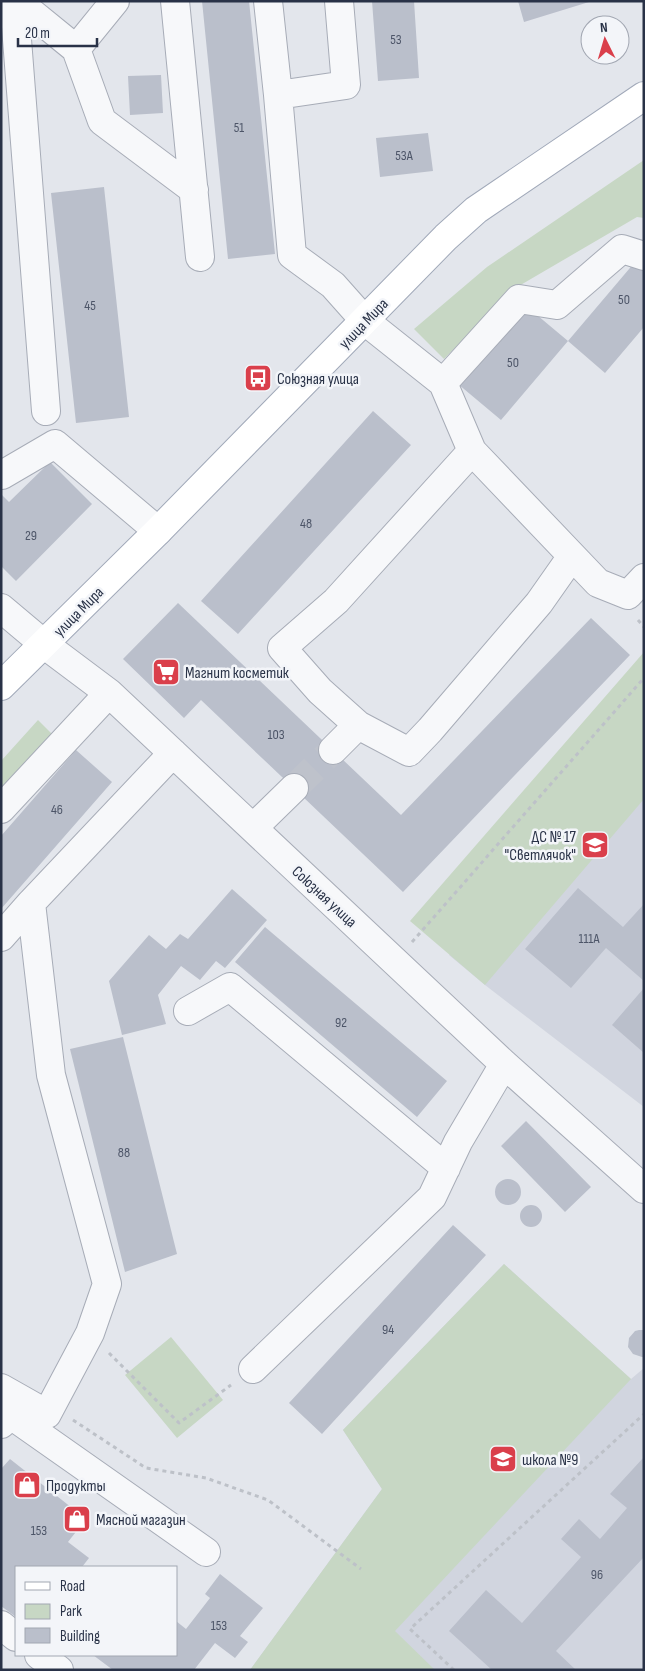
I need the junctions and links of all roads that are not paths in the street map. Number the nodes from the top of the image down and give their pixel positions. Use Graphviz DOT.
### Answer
graph roads {
  1 [pos="16,1"];
  2 [pos="114,1"];
  3 [pos="175,1"];
  4 [pos="268,1"];
  5 [pos="339,1"];
  6 [pos="76,49"];
  7 [pos="278,95"];
  8 [pos="644,96"];
  9 [pos="194,190"];
  10 [pos="200,256"];
  11 [pos="644,256"];
  12 [pos="365,321"];
  13 [pos="443,383"];
  14 [pos="46,411"];
  15 [pos="472,451"];
  16 [pos="1,474"];
  17 [pos="158,531"];
  18 [pos="572,556"];
  19 [pos="644,578"];
  20 [pos="1,608"];
  21 [pos="45,645"];
  22 [pos="1,686"];
  23 [pos="108,693"];
  24 [pos="358,725"];
  25 [pos="333,750"];
  26 [pos="173,753"];
  27 [pos="294,788"];
  28 [pos="1,809"];
  29 [pos="253,828"];
  30 [pos="30,903"];
  31 [pos="1,937"];
  32 [pos="188,1011"];
  33 [pos="504,1064"];
  34 [pos="446,1168"];
  35 [pos="644,1189"];
  36 [pos="253,1369"];
  37 [pos="1,1388"];
  38 [pos="49,1410"];
  39 [pos="6,1419"];
  40 [pos="206,1552"];
  41 [pos="1,1625"];
  42 [pos="15,1636"];
  43 [pos="40,1656"];
  44 [pos="59,1670"];
  1 -- 6 [label="street"];
  1 -- 14 [label="street"];
  2 -- 6 [label="street"];
  3 -- 9 [label="street"];
  4 -- 7 [label="street"];
  5 -- 7 [label="street"];
  6 -- 9 [label="street"];
  7 -- 12 [label="street"];
  8 -- 12 [label="main road, улица Мира"];
  9 -- 10 [label="street"];
  11 -- 13 [label="street"];
  12 -- 13 [label="street"];
  12 -- 17 [label="main road, улица Мира"];
  13 -- 15 [label="street"];
  15 -- 18 [label="street"];
  15 -- 24 [label="street"];
  16 -- 17 [label="street"];
  17 -- 21 [label="main road, улица Мира"];
  18 -- 19 [label="street"];
  18 -- 24 [label="street"];
  20 -- 21 [label="street, Союзная улица"];
  21 -- 22 [label="main road, улица Мира"];
  21 -- 23 [label="street, Союзная улица"];
  23 -- 26 [label="street, Союзная улица"];
  23 -- 28 [label="street"];
  24 -- 25 [label="street"];
  26 -- 29 [label="street, Союзная улица"];
  26 -- 30 [label="street"];
  27 -- 29 [label="street"];
  29 -- 33 [label="street, Союзная улица"];
  30 -- 31 [label="street"];
  30 -- 38 [label="street"];
  32 -- 34 [label="street"];
  33 -- 34 [label="street"];
  33 -- 35 [label="street, Союзная улица"];
  34 -- 36 [label="street"];
  37 -- 38 [label="street"];
  38 -- 39 [label="street"];
  39 -- 40 [label="street"];
  41 -- 42 [label="street"];
  43 -- 44 [label="street"];
}
